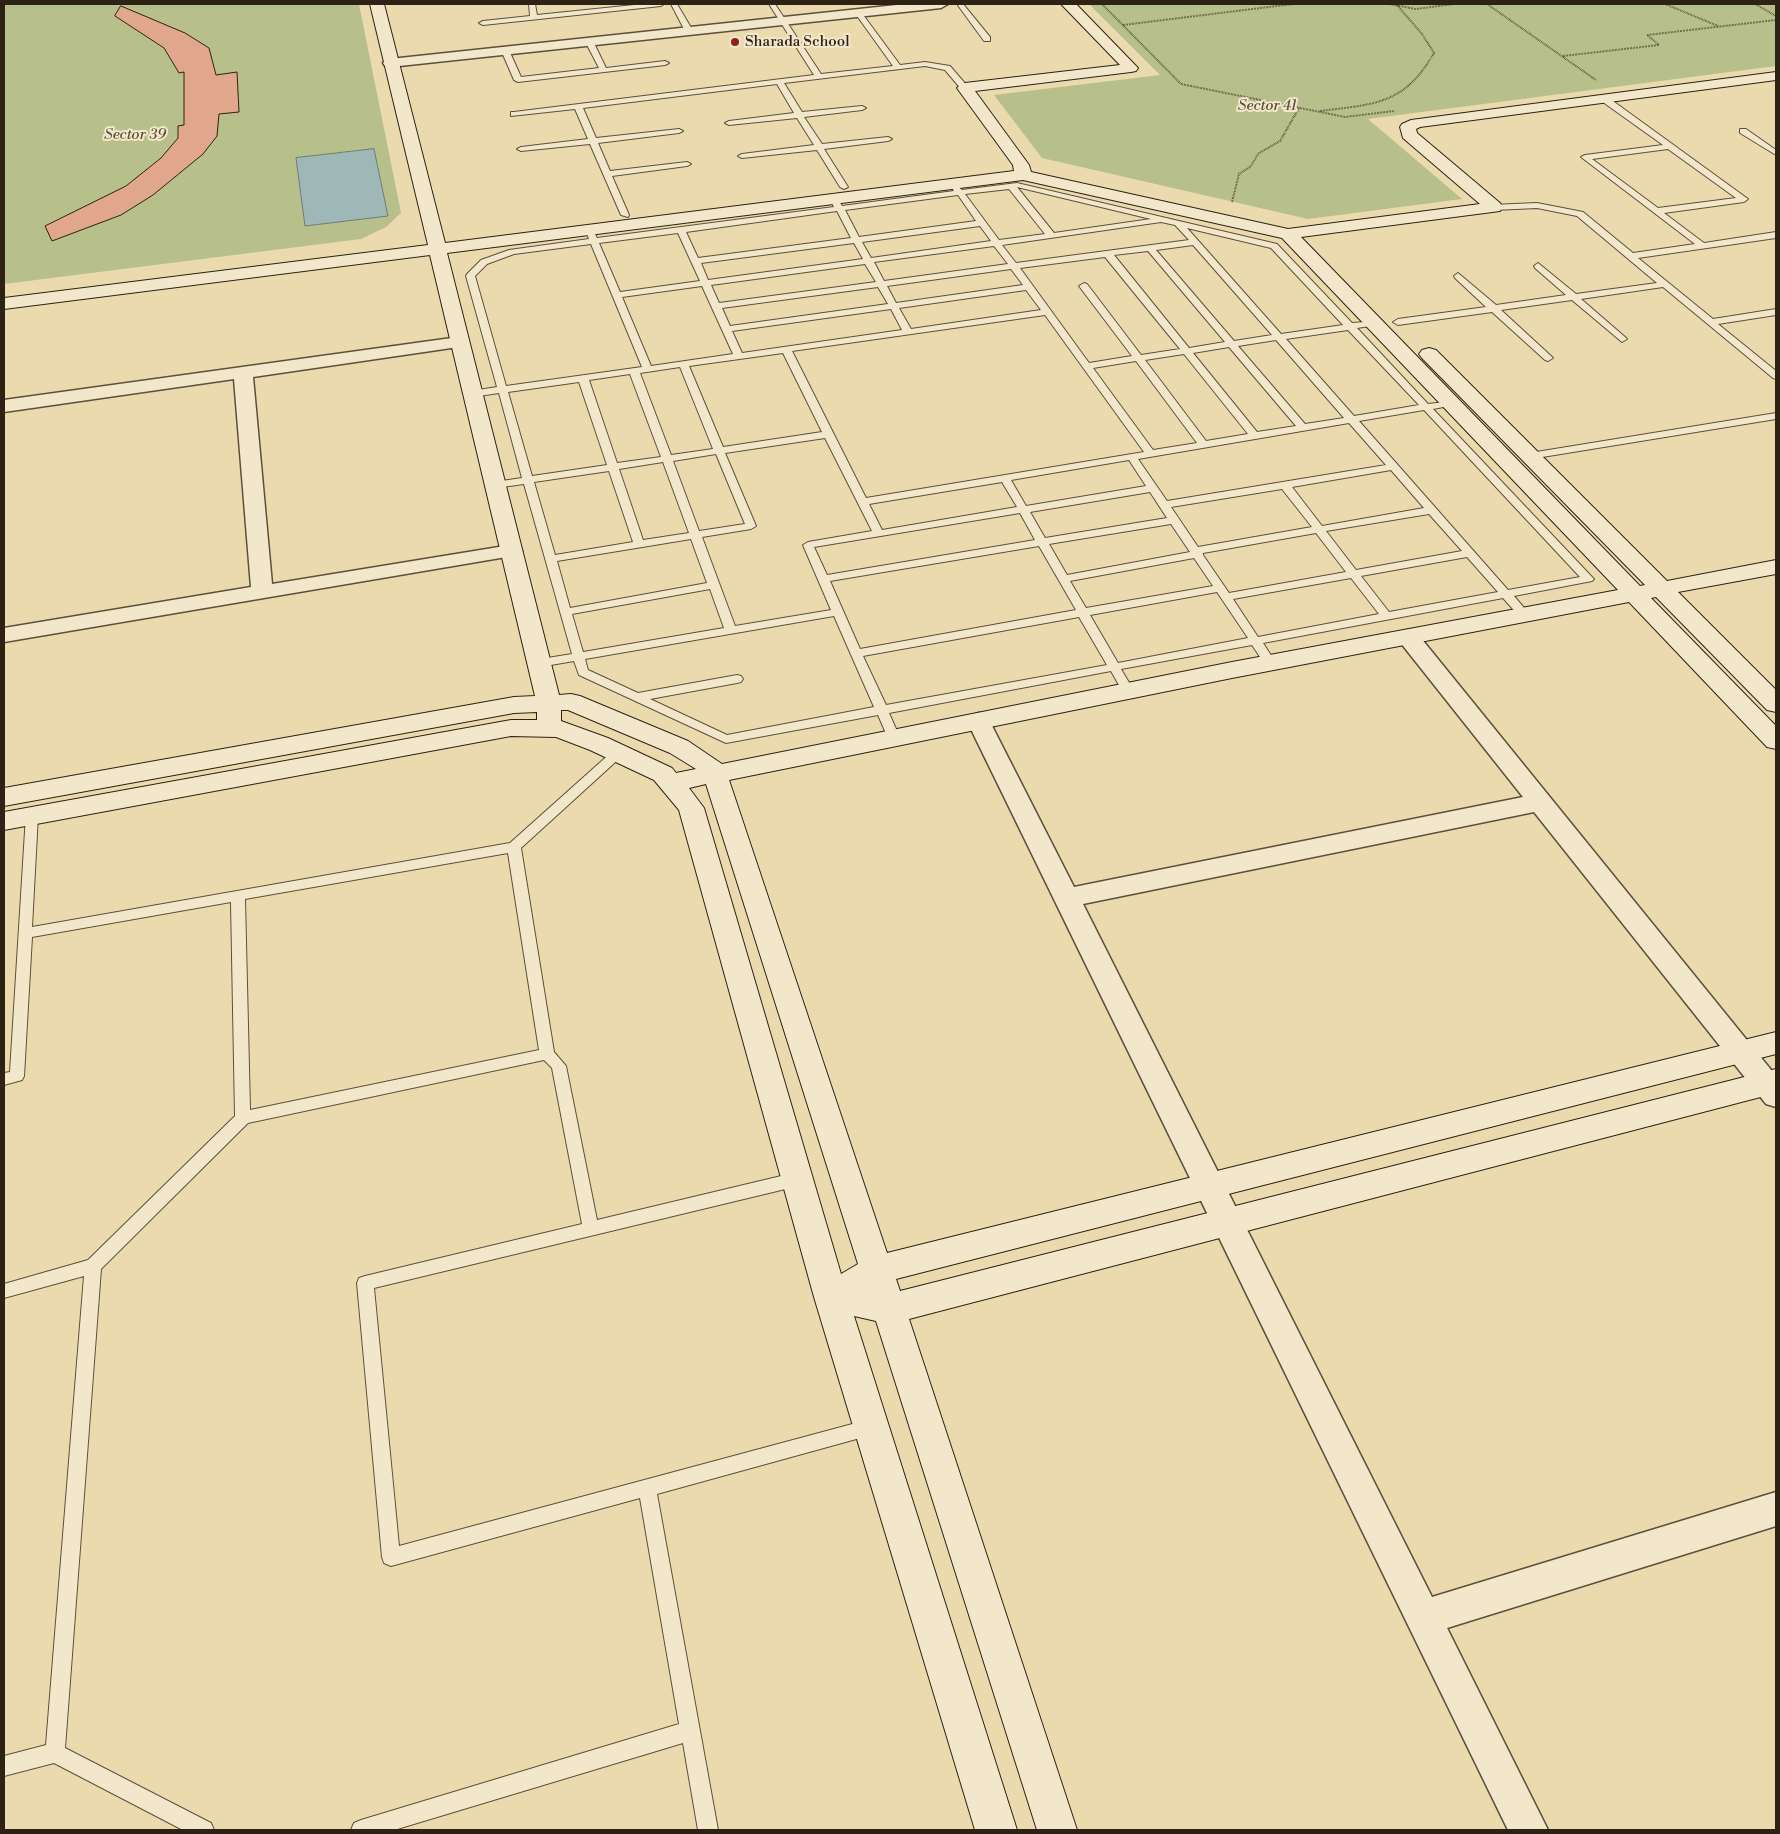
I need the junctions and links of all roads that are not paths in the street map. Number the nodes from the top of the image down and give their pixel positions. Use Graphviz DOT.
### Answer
graph roads {
  1 [pos="377,4"];
  2 [pos="532,4"];
  3 [pos="661,4"];
  4 [pos="674,4"];
  5 [pos="772,4"];
  6 [pos="941,4"];
  7 [pos="960,4"];
  8 [pos="1068,4"];
  9 [pos="859,13"];
  10 [pos="534,17"];
  11 [pos="783,21"];
  12 [pos="483,22"];
  13 [pos="689,31"];
  14 [pos="987,38"];
  15 [pos="589,41"];
  16 [pos="505,50"];
  17 [pos="390,63"];
  18 [pos="665,64"];
  19 [pos="898,67"];
  20 [pos="603,70"];
  21 [pos="1776,76"];
  22 [pos="819,77"];
  23 [pos="779,82"];
  24 [pos="964,88"];
  25 [pos="1602,91"];
  26 [pos="578,106"];
  27 [pos="862,108"];
  28 [pos="514,114"];
  29 [pos="800,115"];
  30 [pos="730,123"];
  31 [pos="679,131"];
  32 [pos="1743,131"];
  33 [pos="888,139"];
  34 [pos="593,141"];
  35 [pos="1670,146"];
  36 [pos="819,147"];
  37 [pos="521,149"];
  38 [pos="1775,152"];
  39 [pos="742,156"];
  40 [pos="687,164"];
  41 [pos="608,174"];
  42 [pos="1019,175"];
  43 [pos="957,188"];
  44 [pos="839,198"];
  45 [pos="1494,207"];
  46 [pos="1656,211"];
  47 [pos="626,215"];
  48 [pos="1165,220"];
  49 [pos="982,223"];
  50 [pos="1178,223"];
  51 [pos="681,230"];
  52 [pos="1308,232"];
  53 [pos="1288,234"];
  54 [pos="592,235"];
  55 [pos="1051,235"];
  56 [pos="1776,235"];
  57 [pos="856,240"];
  58 [pos="1194,242"];
  59 [pos="996,243"];
  60 [pos="435,244"];
  61 [pos="1703,246"];
  62 [pos="1150,248"];
  63 [pos="1108,254"];
  64 [pos="1631,256"];
  65 [pos="868,260"];
  66 [pos="696,261"];
  67 [pos="1014,266"];
  68 [pos="1538,266"];
  69 [pos="1458,276"];
  70 [pos="706,283"];
  71 [pos="881,284"];
  72 [pos="1666,284"];
  73 [pos="1084,286"];
  74 [pos="1029,287"];
  75 [pos="4,294"];
  76 [pos="617,295"];
  77 [pos="1574,297"];
  78 [pos="4,304"];
  79 [pos="716,306"];
  80 [pos="893,306"];
  81 [pos="1494,309"];
  82 [pos="1047,312"];
  83 [pos="1776,312"];
  84 [pos="1398,322"];
  85 [pos="1711,322"];
  86 [pos="1374,323"];
  87 [pos="1350,327"];
  88 [pos="727,329"];
  89 [pos="908,332"];
  90 [pos="1279,338"];
  91 [pos="1622,339"];
  92 [pos="460,342"];
  93 [pos="1232,344"];
  94 [pos="786,349"];
  95 [pos="1187,351"];
  96 [pos="739,356"];
  97 [pos="1139,358"];
  98 [pos="1548,358"];
  99 [pos="683,364"];
  100 [pos="1086,366"];
  101 [pos="648,369"];
  102 [pos="634,371"];
  103 [pos="243,372"];
  104 [pos="1776,376"];
  105 [pos="583,378"];
  106 [pos="502,390"];
  107 [pos="472,394"];
  108 [pos="1450,403"];
  109 [pos="4,406"];
  110 [pos="1426,407"];
  111 [pos="1776,416"];
  112 [pos="1351,420"];
  113 [pos="1303,428"];
  114 [pos="829,434"];
  115 [pos="1254,436"];
  116 [pos="1204,444"];
  117 [pos="719,450"];
  118 [pos="1150,454"];
  119 [pos="1132,456"];
  120 [pos="1530,456"];
  121 [pos="667,458"];
  122 [pos="613,467"];
  123 [pos="1393,467"];
  124 [pos="1005,478"];
  125 [pos="528,480"];
  126 [pos="495,484"];
  127 [pos="1285,485"];
  128 [pos="1153,488"];
  129 [pos="863,502"];
  130 [pos="1165,505"];
  131 [pos="1023,509"];
  132 [pos="1431,510"];
  133 [pos="1175,520"];
  134 [pos="1319,529"];
  135 [pos="878,533"];
  136 [pos="695,535"];
  137 [pos="1042,542"];
  138 [pos="639,544"];
  139 [pos="511,551"];
  140 [pos="1196,552"];
  141 [pos="1469,553"];
  142 [pos="551,559"];
  143 [pos="1776,567"];
  144 [pos="1353,574"];
  145 [pos="824,579"];
  146 [pos="1064,579"];
  147 [pos="714,585"];
  148 [pos="1662,589"];
  149 [pos="262,592"];
  150 [pos="1223,593"];
  151 [pos="1505,594"];
  152 [pos="1634,594"];
  153 [pos="566,612"];
  154 [pos="838,612"];
  155 [pos="1083,613"];
  156 [pos="1524,615"];
  157 [pos="1386,616"];
  158 [pos="731,631"];
  159 [pos="4,635"];
  160 [pos="1408,637"];
  161 [pos="1255,640"];
  162 [pos="857,653"];
  163 [pos="579,657"];
  164 [pos="539,663"];
  165 [pos="1270,663"];
  166 [pos="1115,667"];
  167 [pos="737,679"];
  168 [pos="1128,691"];
  169 [pos="637,697"];
  170 [pos="1776,704"];
  171 [pos="882,710"];
  172 [pos="549,716"];
  173 [pos="978,721"];
  174 [pos="894,738"];
  175 [pos="1776,741"];
  176 [pos="618,753"];
  177 [pos="714,774"];
  178 [pos="670,783"];
  179 [pos="4,797"];
  180 [pos="1540,802"];
  181 [pos="32,816"];
  182 [pos="4,821"];
  183 [pos="514,846"];
  184 [pos="238,895"];
  185 [pos="1066,898"];
  186 [pos="25,933"];
  187 [pos="1776,1044"];
  188 [pos="1741,1052"];
  189 [pos="547,1054"];
  190 [pos="4,1079"];
  191 [pos="1773,1087"];
  192 [pos="243,1118"];
  193 [pos="798,1179"];
  194 [pos="1209,1186"];
  195 [pos="1227,1222"];
  196 [pos="591,1228"];
  197 [pos="93,1266"];
  198 [pos="876,1270"];
  199 [pos="4,1291"];
  200 [pos="831,1298"];
  201 [pos="889,1309"];
  202 [pos="871,1427"];
  203 [pos="647,1488"];
  204 [pos="1776,1509"];
  205 [pos="1422,1618"];
  206 [pos="690,1731"];
  207 [pos="56,1753"];
  208 [pos="4,1766"];
  209 [pos="204,1830"];
  210 [pos="360,1830"];
  211 [pos="708,1830"];
  212 [pos="996,1830"];
  213 [pos="1057,1830"];
  214 [pos="1528,1830"];
  1 -- 17 [label="street"];
  2 -- 10 [label="lane"];
  3 -- 10 [label="lane"];
  4 -- 13 [label="lane"];
  5 -- 11 [label="lane"];
  6 -- 9 [label="street"];
  7 -- 14 [label="lane"];
  8 -- 24 [label="street"];
  9 -- 11 [label="street"];
  9 -- 19 [label="lane"];
  10 -- 12 [label="lane"];
  11 -- 13 [label="street"];
  11 -- 22 [label="lane"];
  13 -- 15 [label="street"];
  15 -- 16 [label="street"];
  15 -- 20 [label="lane"];
  16 -- 17 [label="street"];
  16 -- 20 [label="lane"];
  17 -- 60 [label="street"];
  18 -- 20 [label="lane"];
  19 -- 22 [label="lane"];
  19 -- 24 [label="lane"];
  21 -- 25 [label="street"];
  22 -- 23 [label="lane"];
  23 -- 26 [label="lane"];
  23 -- 29 [label="lane"];
  24 -- 42 [label="street"];
  25 -- 35 [label="lane"];
  25 -- 45 [label="street"];
  26 -- 28 [label="lane"];
  26 -- 34 [label="lane"];
  27 -- 29 [label="lane"];
  29 -- 30 [label="lane"];
  29 -- 36 [label="lane"];
  31 -- 34 [label="lane"];
  32 -- 38 [label="lane"];
  33 -- 36 [label="lane"];
  34 -- 37 [label="lane"];
  34 -- 41 [label="lane"];
  35 -- 46 [label="lane"];
  35 -- 46 [label="lane"];
  36 -- 39 [label="lane"];
  36 -- 44 [label="lane"];
  40 -- 41 [label="lane"];
  41 -- 47 [label="lane"];
  42 -- 43 [label="street"];
  42 -- 44 [label="street"];
  42 -- 48 [label="lane"];
  42 -- 52 [label="street"];
  42 -- 53 [label="street"];
  42 -- 55 [label="lane"];
  43 -- 44 [label="street"];
  43 -- 49 [label="lane"];
  44 -- 47 [label="street"];
  44 -- 51 [label="lane"];
  44 -- 54 [label="street"];
  44 -- 57 [label="lane"];
  45 -- 52 [label="street"];
  45 -- 64 [label="lane"];
  46 -- 61 [label="lane"];
  47 -- 60 [label="street"];
  48 -- 50 [label="lane"];
  48 -- 55 [label="lane"];
  49 -- 57 [label="lane"];
  49 -- 59 [label="lane"];
  50 -- 58 [label="lane"];
  50 -- 87 [label="lane"];
  51 -- 54 [label="lane"];
  51 -- 66 [label="lane"];
  52 -- 53 [label="street"];
  52 -- 84 [label="street"];
  53 -- 86 [label="street"];
  54 -- 60 [label="street"];
  54 -- 76 [label="lane"];
  54 -- 106 [label="lane"];
  55 -- 59 [label="lane"];
  56 -- 61 [label="lane"];
  57 -- 65 [label="lane"];
  57 -- 66 [label="lane"];
  58 -- 62 [label="lane"];
  58 -- 90 [label="lane"];
  59 -- 65 [label="lane"];
  59 -- 67 [label="lane"];
  60 -- 75 [label="street"];
  60 -- 78 [label="street"];
  60 -- 92 [label="street"];
  61 -- 64 [label="lane"];
  62 -- 63 [label="lane"];
  62 -- 93 [label="lane"];
  63 -- 67 [label="lane"];
  63 -- 95 [label="lane"];
  64 -- 72 [label="lane"];
  65 -- 70 [label="lane"];
  65 -- 71 [label="lane"];
  66 -- 70 [label="lane"];
  67 -- 71 [label="lane"];
  67 -- 74 [label="lane"];
  68 -- 77 [label="lane"];
  69 -- 81 [label="lane"];
  70 -- 76 [label="lane"];
  70 -- 79 [label="lane"];
  71 -- 79 [label="lane"];
  71 -- 80 [label="lane"];
  72 -- 77 [label="lane"];
  72 -- 85 [label="lane"];
  73 -- 97 [label="lane"];
  74 -- 80 [label="lane"];
  74 -- 82 [label="lane"];
  76 -- 101 [label="lane"];
  77 -- 81 [label="lane"];
  77 -- 91 [label="lane"];
  79 -- 88 [label="lane"];
  80 -- 88 [label="lane"];
  80 -- 89 [label="lane"];
  81 -- 84 [label="lane"];
  81 -- 98 [label="lane"];
  82 -- 89 [label="lane"];
  82 -- 100 [label="lane"];
  83 -- 85 [label="lane"];
  84 -- 120 [label="street"];
  85 -- 104 [label="lane"];
  86 -- 87 [label="lane"];
  86 -- 108 [label="street"];
  87 -- 90 [label="lane"];
  87 -- 110 [label="lane"];
  88 -- 96 [label="lane"];
  89 -- 94 [label="lane"];
  90 -- 93 [label="lane"];
  90 -- 112 [label="lane"];
  92 -- 103 [label="street"];
  92 -- 107 [label="street"];
  93 -- 95 [label="lane"];
  93 -- 113 [label="lane"];
  94 -- 96 [label="lane"];
  94 -- 114 [label="lane"];
  95 -- 97 [label="lane"];
  95 -- 115 [label="lane"];
  96 -- 99 [label="lane"];
  97 -- 100 [label="lane"];
  97 -- 116 [label="lane"];
  99 -- 101 [label="lane"];
  99 -- 117 [label="lane"];
  100 -- 118 [label="lane"];
  101 -- 102 [label="lane"];
  102 -- 105 [label="lane"];
  102 -- 121 [label="lane"];
  103 -- 109 [label="street"];
  103 -- 149 [label="street"];
  105 -- 106 [label="lane"];
  105 -- 122 [label="lane"];
  106 -- 107 [label="lane"];
  106 -- 125 [label="lane"];
  107 -- 126 [label="street"];
  108 -- 110 [label="lane"];
  108 -- 152 [label="street"];
  110 -- 112 [label="lane"];
  110 -- 151 [label="lane"];
  111 -- 120 [label="lane"];
  112 -- 113 [label="lane"];
  112 -- 123 [label="lane"];
  113 -- 115 [label="lane"];
  114 -- 117 [label="lane"];
  114 -- 129 [label="lane"];
  115 -- 116 [label="lane"];
  116 -- 118 [label="lane"];
  117 -- 121 [label="lane"];
  117 -- 136 [label="lane"];
  118 -- 119 [label="lane"];
  119 -- 124 [label="lane"];
  119 -- 128 [label="lane"];
  120 -- 148 [label="street"];
  121 -- 122 [label="lane"];
  121 -- 136 [label="lane"];
  122 -- 125 [label="lane"];
  122 -- 138 [label="lane"];
  123 -- 127 [label="lane"];
  123 -- 132 [label="lane"];
  124 -- 129 [label="lane"];
  124 -- 131 [label="lane"];
  125 -- 126 [label="lane"];
  125 -- 142 [label="lane"];
  126 -- 139 [label="street"];
  127 -- 130 [label="lane"];
  127 -- 134 [label="lane"];
  128 -- 130 [label="lane"];
  128 -- 131 [label="lane"];
  129 -- 135 [label="lane"];
  130 -- 133 [label="lane"];
  131 -- 135 [label="lane"];
  131 -- 137 [label="lane"];
  132 -- 134 [label="lane"];
  132 -- 141 [label="lane"];
  133 -- 137 [label="lane"];
  133 -- 140 [label="lane"];
  134 -- 140 [label="lane"];
  134 -- 144 [label="lane"];
  135 -- 145 [label="lane"];
  136 -- 138 [label="lane"];
  136 -- 147 [label="lane"];
  137 -- 145 [label="lane"];
  137 -- 146 [label="lane"];
  138 -- 142 [label="lane"];
  139 -- 149 [label="street"];
  139 -- 164 [label="street"];
  140 -- 146 [label="lane"];
  140 -- 150 [label="lane"];
  141 -- 144 [label="lane"];
  141 -- 151 [label="lane"];
  142 -- 153 [label="lane"];
  143 -- 148 [label="street"];
  144 -- 150 [label="lane"];
  144 -- 157 [label="lane"];
  145 -- 154 [label="lane"];
  146 -- 155 [label="lane"];
  147 -- 153 [label="lane"];
  147 -- 158 [label="lane"];
  148 -- 152 [label="street"];
  148 -- 170 [label="street"];
  149 -- 159 [label="street"];
  150 -- 155 [label="lane"];
  150 -- 161 [label="lane"];
  151 -- 156 [label="lane"];
  151 -- 157 [label="lane"];
  152 -- 156 [label="street"];
  152 -- 175 [label="street"];
  153 -- 163 [label="lane"];
  154 -- 158 [label="lane"];
  154 -- 162 [label="lane"];
  155 -- 162 [label="lane"];
  155 -- 166 [label="lane"];
  156 -- 160 [label="street"];
  157 -- 161 [label="lane"];
  158 -- 163 [label="lane"];
  160 -- 165 [label="street"];
  160 -- 180 [label="street"];
  161 -- 165 [label="lane"];
  161 -- 166 [label="lane"];
  162 -- 171 [label="lane"];
  163 -- 164 [label="lane"];
  163 -- 169 [label="lane"];
  164 -- 172 [label="street"];
  165 -- 168 [label="street"];
  166 -- 168 [label="lane"];
  166 -- 171 [label="lane"];
  167 -- 169 [label="lane"];
  168 -- 173 [label="street"];
  169 -- 171 [label="lane"];
  171 -- 174 [label="lane"];
  172 -- 176 [label="street"];
  172 -- 177 [label="street"];
  172 -- 179 [label="street"];
  172 -- 181 [label="street"];
  173 -- 174 [label="street"];
  173 -- 185 [label="street"];
  174 -- 177 [label="street"];
  176 -- 178 [label="street"];
  176 -- 183 [label="lane"];
  177 -- 178 [label="street"];
  177 -- 198 [label="street"];
  178 -- 193 [label="street"];
  180 -- 185 [label="street"];
  180 -- 188 [label="street"];
  181 -- 182 [label="street"];
  181 -- 186 [label="lane"];
  183 -- 184 [label="lane"];
  183 -- 189 [label="lane"];
  184 -- 186 [label="lane"];
  184 -- 192 [label="lane"];
  185 -- 194 [label="street"];
  186 -- 190 [label="lane"];
  187 -- 188 [label="street"];
  188 -- 191 [label="street"];
  188 -- 194 [label="street"];
  189 -- 192 [label="lane"];
  189 -- 196 [label="lane"];
  191 -- 195 [label="street"];
  192 -- 197 [label="lane"];
  193 -- 196 [label="lane"];
  193 -- 200 [label="street"];
  194 -- 195 [label="street"];
  194 -- 198 [label="street"];
  195 -- 201 [label="street"];
  195 -- 205 [label="street"];
  196 -- 203 [label="lane"];
  197 -- 199 [label="lane"];
  197 -- 207 [label="lane"];
  198 -- 200 [label="street"];
  198 -- 201 [label="street"];
  200 -- 201 [label="street"];
  200 -- 202 [label="street"];
  201 -- 213 [label="street"];
  202 -- 203 [label="lane"];
  202 -- 212 [label="street"];
  203 -- 206 [label="lane"];
  204 -- 205 [label="street"];
  205 -- 214 [label="street"];
  206 -- 210 [label="lane"];
  206 -- 211 [label="lane"];
  207 -- 208 [label="lane"];
  207 -- 209 [label="lane"];
}
